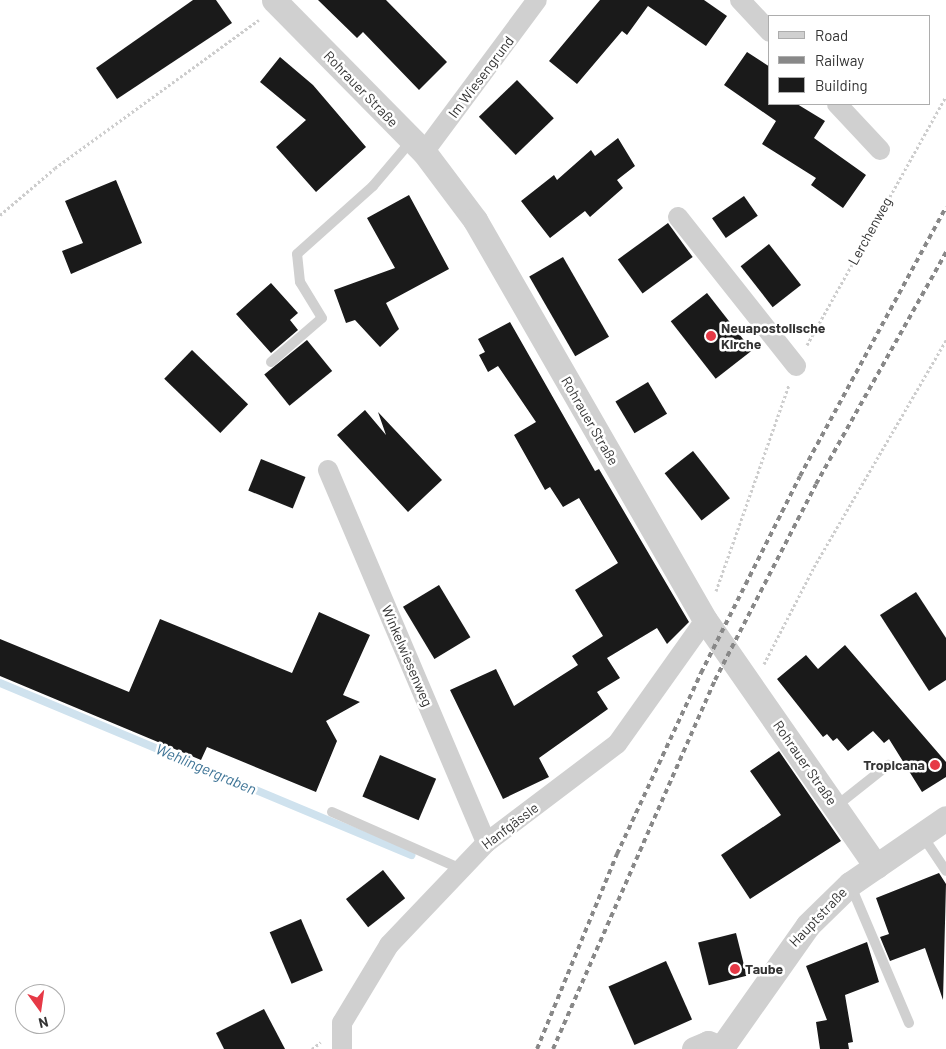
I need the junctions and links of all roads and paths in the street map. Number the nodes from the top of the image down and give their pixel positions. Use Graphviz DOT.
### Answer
graph roads {
  1 [pos="537,0"];
  2 [pos="740,0"];
  3 [pos="277,2"];
  4 [pos="768,30"];
  5 [pos="946,96"];
  6 [pos="838,105"];
  7 [pos="417,146"];
  8 [pos="880,150"];
  9 [pos="0,215"];
  10 [pos="678,218"];
  11 [pos="946,340"];
  12 [pos="271,362"];
  13 [pos="796,366"];
  14 [pos="328,470"];
  15 [pos="709,608"];
  16 [pos="752,687"];
  17 [pos="888,765"];
  18 [pos="836,807"];
  19 [pos="332,812"];
  20 [pos="946,818"];
  21 [pos="922,835"];
  22 [pos="486,843"];
  23 [pos="876,866"];
  24 [pos="458,868"];
  25 [pos="946,871"];
  26 [pos="850,884"];
  27 [pos="909,1023"];
  28 [pos="723,1048"];
  29 [pos="342,1049"];
  30 [pos="694,1049"];
  1 -- 7 [label="street, Im Wiesengrund"];
  2 -- 4 [label="street"];
  3 -- 7 [label="street, Rohrauer Straße"];
  3 -- 9 [label="path"];
  5 -- 13 [label="path, Lerchenweg"];
  6 -- 8 [label="street"];
  7 -- 12 [label="lane"];
  7 -- 15 [label="street, Rohrauer Straße"];
  10 -- 13 [label="street"];
  11 -- 16 [label="path"];
  13 -- 15 [label="path, Lerchenweg"];
  14 -- 22 [label="street, Winkelwiesenweg"];
  15 -- 16 [label="street, Rohrauer Straße"];
  15 -- 22 [label="street, Hanfgässle"];
  16 -- 18 [label="street, Rohrauer Straße"];
  17 -- 18 [label="lane"];
  18 -- 23 [label="street, Rohrauer Straße"];
  19 -- 24 [label="lane"];
  20 -- 21 [label="street, Hauptstraße"];
  21 -- 23 [label="street, Hauptstraße"];
  21 -- 25 [label="lane"];
  22 -- 24 [label="street, Hanfgässle"];
  23 -- 26 [label="street, Hauptstraße"];
  24 -- 29 [label="street, Hanfgässle"];
  26 -- 27 [label="lane"];
  26 -- 28 [label="street, Hauptstraße"];
  28 -- 30 [label="street"];
}
